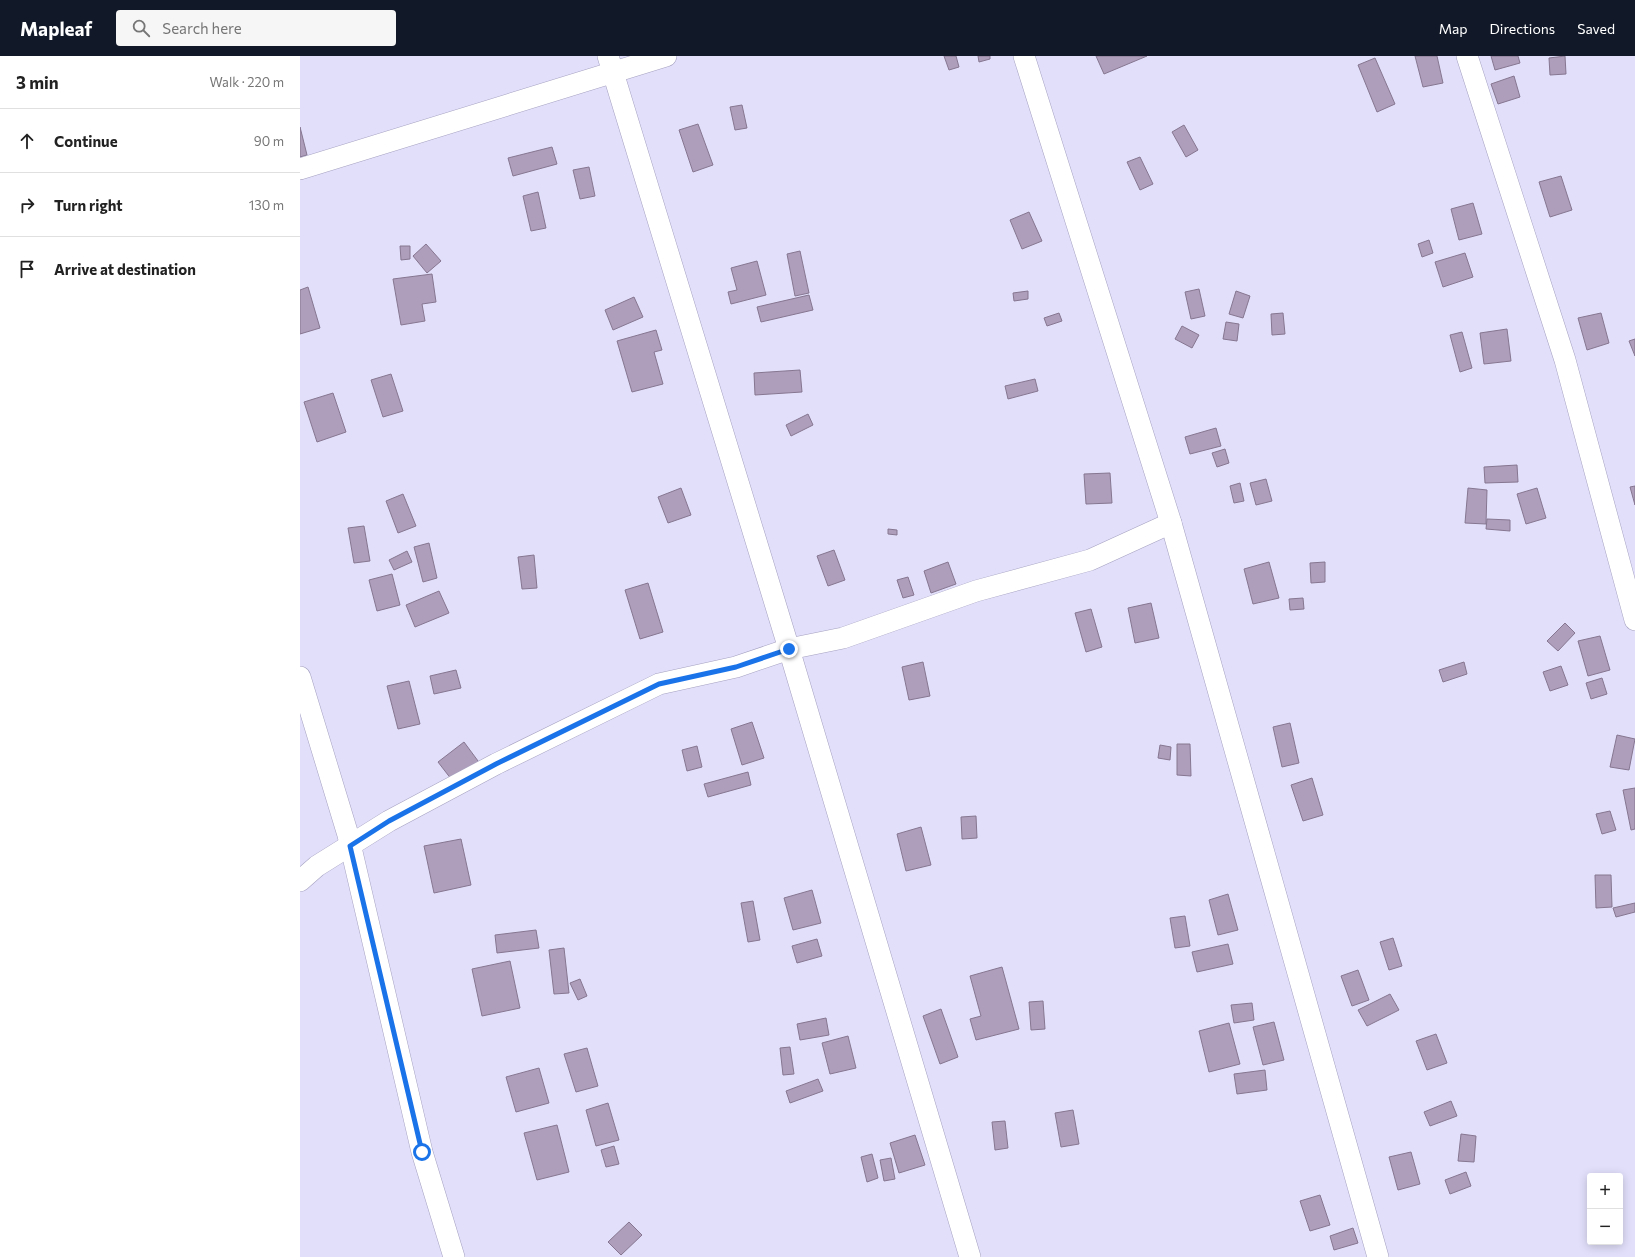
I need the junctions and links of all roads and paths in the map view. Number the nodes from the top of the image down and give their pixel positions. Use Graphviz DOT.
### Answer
graph roads {
  1 [pos="666,56"];
  2 [pos="1024,56"];
  3 [pos="1467,56"];
  4 [pos="611,64"];
  5 [pos="300,169"];
  6 [pos="1171,523"];
  7 [pos="1635,620"];
  8 [pos="789,649"];
  9 [pos="300,677"];
  10 [pos="350,846"];
  11 [pos="300,880"];
  12 [pos="454,1257"];
  13 [pos="970,1257"];
  14 [pos="1378,1257"];
  1 -- 4 [label="street"];
  2 -- 6 [label="street"];
  3 -- 7 [label="street"];
  4 -- 5 [label="street"];
  4 -- 8 [label="street"];
  6 -- 8 [label="street"];
  6 -- 14 [label="street"];
  8 -- 10 [label="street"];
  8 -- 13 [label="street"];
  9 -- 10 [label="street"];
  10 -- 11 [label="street"];
  10 -- 12 [label="street"];
}
